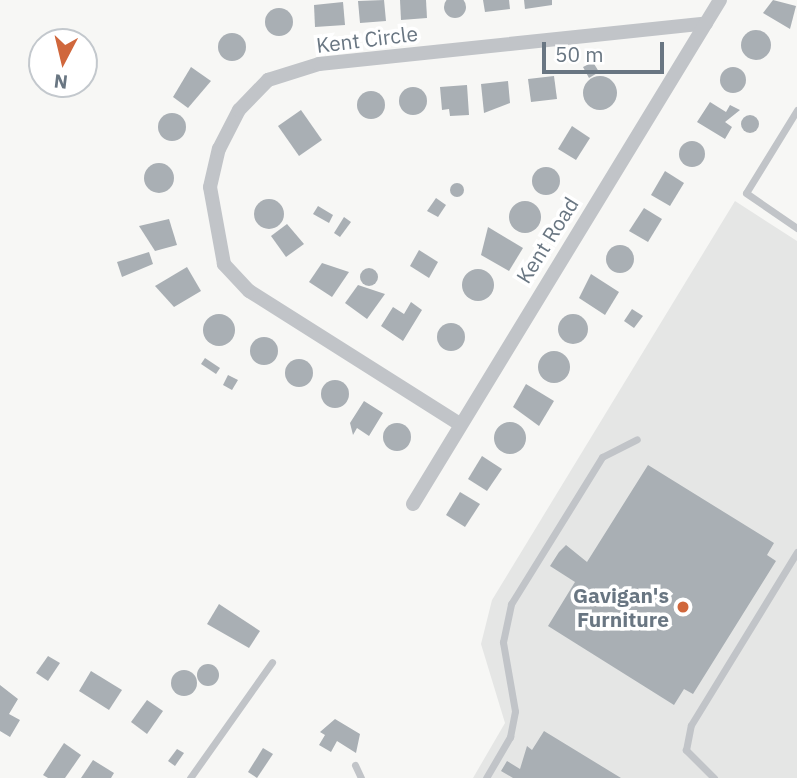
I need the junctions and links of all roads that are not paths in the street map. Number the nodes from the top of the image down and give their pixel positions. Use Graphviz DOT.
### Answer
graph roads {
  1 [pos="720,0"];
  2 [pos="706,23"];
  3 [pos="797,110"];
  4 [pos="797,228"];
  5 [pos="458,422"];
  6 [pos="637,439"];
  7 [pos="413,504"];
  8 [pos="797,552"];
  9 [pos="272,662"];
  10 [pos="355,765"];
  11 [pos="710,777"];
  12 [pos="190,778"];
  13 [pos="361,778"];
  14 [pos="485,778"];
  1 -- 2 [label="street, Kent Road"];
  2 -- 5 [label="street, Kent Road"];
  2 -- 5 [label="street, Kent Circle"];
  3 -- 4 [label="lane"];
  5 -- 7 [label="street, Kent Road"];
  6 -- 14 [label="lane"];
  8 -- 11 [label="lane"];
  9 -- 12 [label="lane"];
  10 -- 13 [label="lane"];
}
